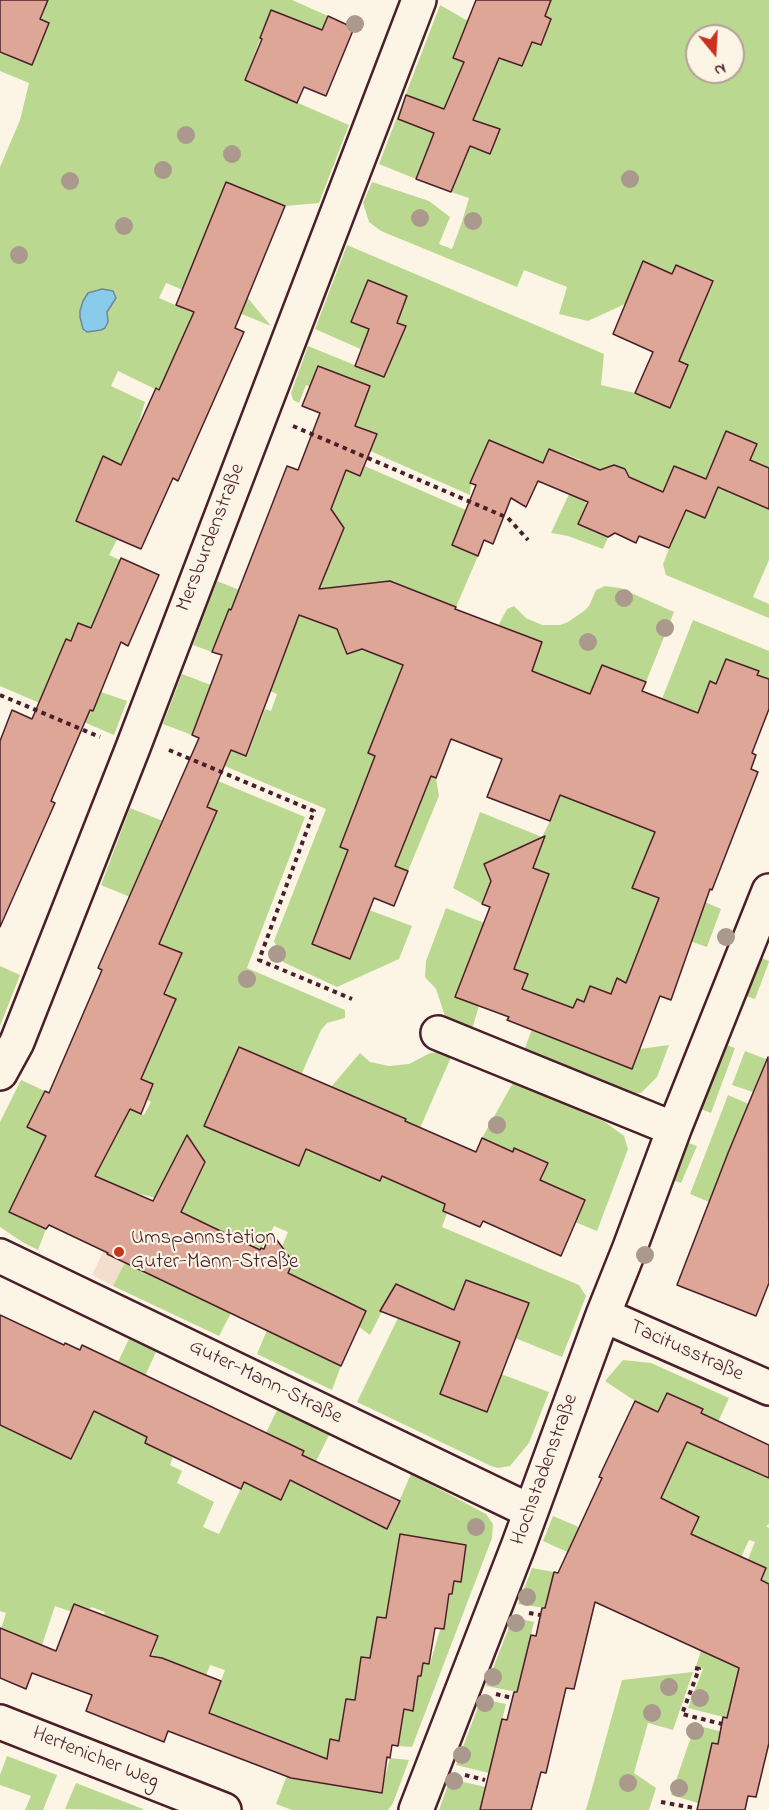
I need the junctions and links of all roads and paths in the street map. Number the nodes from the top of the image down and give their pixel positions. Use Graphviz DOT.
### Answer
graph roads {
  1 [pos="419,0"];
  2 [pos="286,423"];
  3 [pos="528,540"];
  4 [pos="0,695"];
  5 [pos="134,743"];
  6 [pos="769,891"];
  7 [pos="352,999"];
  8 [pos="438,1033"];
  9 [pos="0,1074"];
  10 [pos="674,1129"];
  11 [pos="0,1256"];
  12 [pos="603,1315"];
  13 [pos="769,1388"];
  14 [pos="530,1511"];
  15 [pos="695,1668"];
  16 [pos="0,1722"];
  17 [pos="722,1725"];
  18 [pos="661,1802"];
  19 [pos="694,1808"];
  20 [pos="224,1810"];
  21 [pos="416,1810"];
  1 -- 5 [label="street, Mersburdenstraße"];
  2 -- 3 [label="path"];
  4 -- 5 [label="path"];
  5 -- 7 [label="path"];
  5 -- 9 [label="street, Mersburdenstraße"];
  6 -- 10 [label="street, Hochstadenstraße"];
  8 -- 10 [label="street"];
  10 -- 12 [label="street, Hochstadenstraße"];
  11 -- 14 [label="street, Guter-Mann-Straße"];
  12 -- 13 [label="street, Tacitusstraße"];
  12 -- 14 [label="street, Hochstadenstraße"];
  14 -- 21 [label="street, Hochstadenstraße"];
  15 -- 17 [label="path"];
  16 -- 20 [label="street, Hertenicher Weg"];
  18 -- 19 [label="path"];
}
